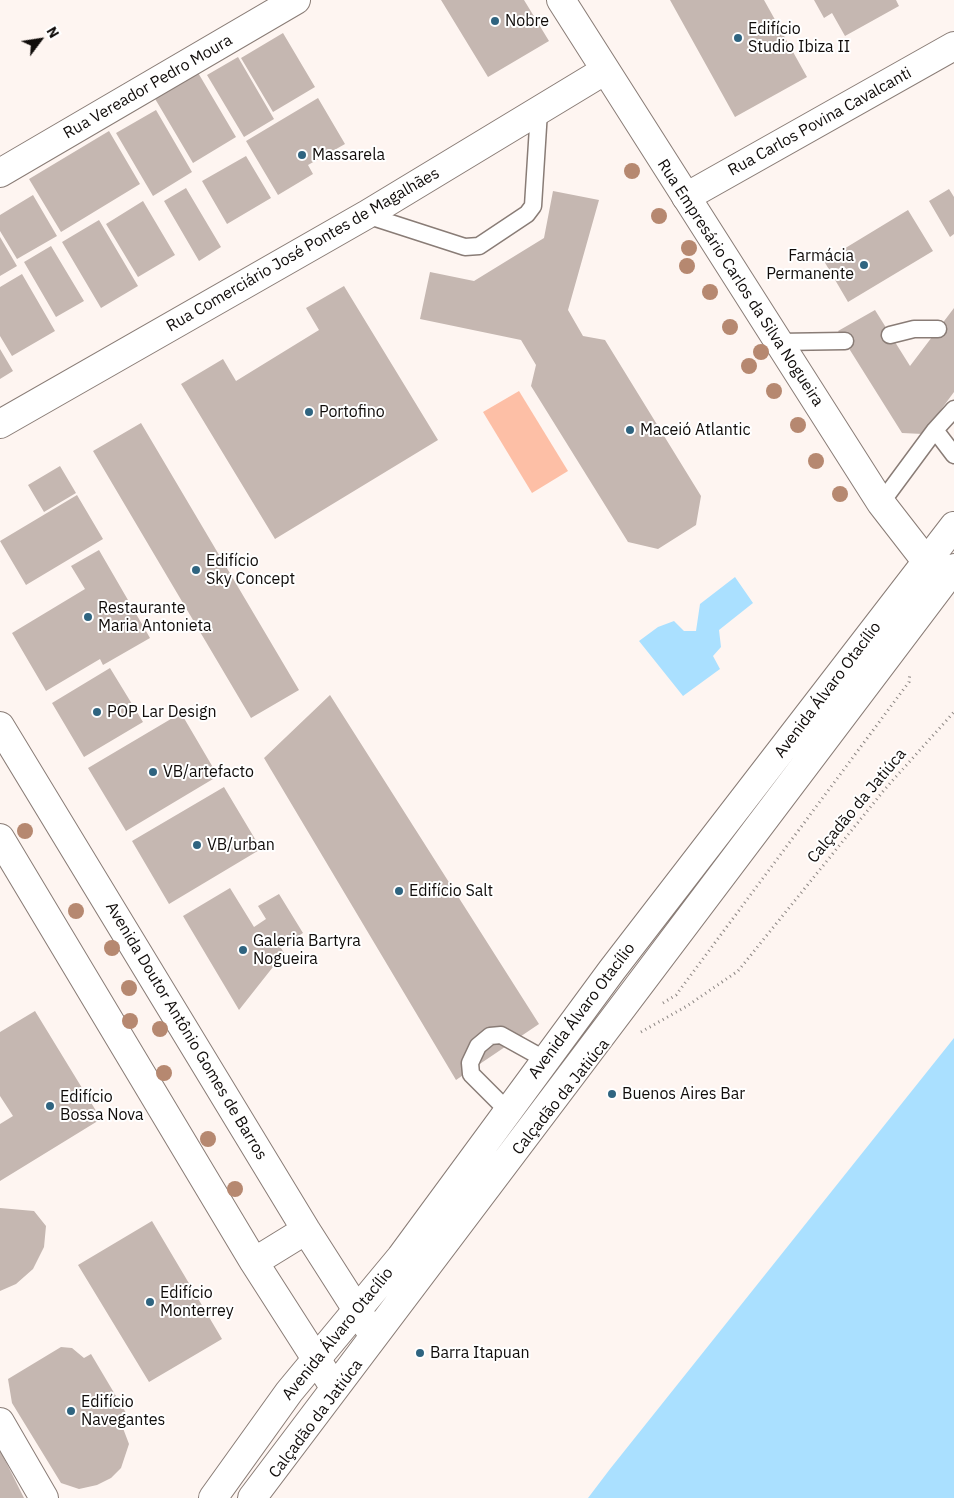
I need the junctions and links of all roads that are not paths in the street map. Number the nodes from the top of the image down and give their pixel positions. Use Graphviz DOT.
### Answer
graph roads {
  1 [pos="296,0"];
  2 [pos="561,0"];
  3 [pos="954,46"];
  4 [pos="604,71"];
  5 [pos="539,111"];
  6 [pos="0,173"];
  7 [pos="686,197"];
  8 [pos="366,215"];
  9 [pos="938,329"];
  10 [pos="890,335"];
  11 [pos="845,341"];
  12 [pos="778,342"];
  13 [pos="954,409"];
  14 [pos="0,424"];
  15 [pos="935,430"];
  16 [pos="954,455"];
  17 [pos="881,503"];
  18 [pos="954,526"];
  19 [pos="926,561"];
  20 [pos="954,568"];
  21 [pos="0,726"];
  22 [pos="0,838"];
  23 [pos="546,1060"];
  24 [pos="508,1112"];
  25 [pos="306,1230"];
  26 [pos="254,1262"];
  27 [pos="357,1308"];
  28 [pos="373,1335"];
  29 [pos="315,1360"];
  30 [pos="334,1388"];
  31 [pos="0,1422"];
  32 [pos="44,1498"];
  33 [pos="213,1498"];
  34 [pos="252,1498"];
  1 -- 6 [label="main road, Rua Vereador Pedro Moura"];
  2 -- 4 [label="main road, Rua Empresário Carlos da Silva Nogueira"];
  3 -- 7 [label="main road, Rua Carlos Povina Cavalcanti"];
  4 -- 5 [label="main road, Rua Comerciário José Pontes de Magalhães"];
  4 -- 7 [label="main road, Rua Empresário Carlos da Silva Nogueira"];
  5 -- 8 [label="main road, Rua Comerciário José Pontes de Magalhães"];
  5 -- 8 [label="lane"];
  7 -- 12 [label="main road, Rua Empresário Carlos da Silva Nogueira"];
  8 -- 14 [label="main road, Rua Comerciário José Pontes de Magalhães"];
  9 -- 10 [label="lane"];
  11 -- 12 [label="lane"];
  12 -- 17 [label="main road, Rua Empresário Carlos da Silva Nogueira"];
  13 -- 15 [label="lane"];
  15 -- 16 [label="lane"];
  15 -- 17 [label="lane"];
  17 -- 19 [label="main road, Rua Empresário Carlos da Silva Nogueira"];
  18 -- 19 [label="main road, Avenida Álvaro Otacílio"];
  19 -- 23 [label="main road, Avenida Álvaro Otacílio"];
  20 -- 28 [label="main road, Avenida Álvaro Otacílio"];
  21 -- 25 [label="main road, Avenida Doutor Antônio Gomes de Barros"];
  22 -- 26 [label="main road"];
  23 -- 24 [label="main road, Avenida Álvaro Otacílio"];
  23 -- 24 [label="lane"];
  24 -- 27 [label="main road, Avenida Álvaro Otacílio"];
  25 -- 26 [label="main road"];
  25 -- 27 [label="main road, Avenida Doutor Antônio Gomes de Barros"];
  26 -- 29 [label="main road"];
  27 -- 28 [label="main road, Avenida Doutor Antônio Gomes de Barros"];
  27 -- 29 [label="main road, Avenida Álvaro Otacílio"];
  28 -- 30 [label="main road, Avenida Álvaro Otacílio"];
  29 -- 30 [label="main road"];
  29 -- 33 [label="main road, Avenida Álvaro Otacílio"];
  30 -- 34 [label="main road, Avenida Álvaro Otacílio"];
  31 -- 32 [label="main road"];
}
